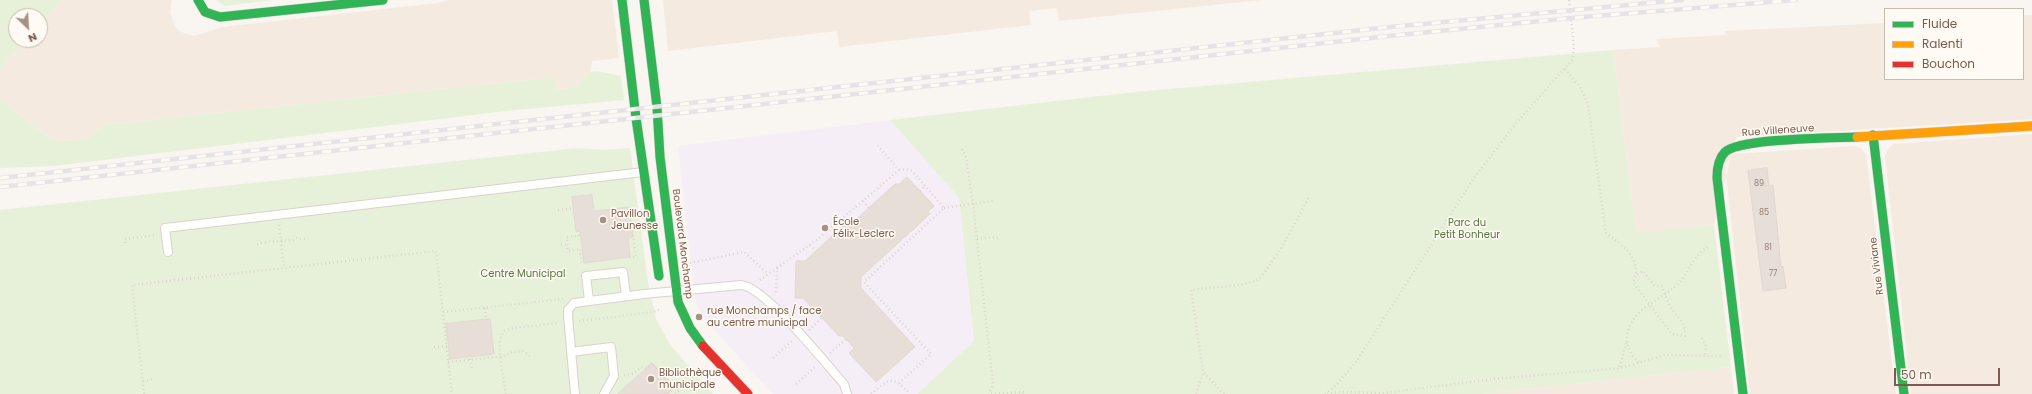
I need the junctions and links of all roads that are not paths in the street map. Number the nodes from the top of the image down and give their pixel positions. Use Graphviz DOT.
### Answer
graph roads {
  1 [pos="198,0"];
  2 [pos="383,0"];
  3 [pos="622,0"];
  4 [pos="644,0"];
  5 [pos="2032,126"];
  6 [pos="1873,135"];
  7 [pos="644,172"];
  8 [pos="168,252"];
  9 [pos="676,292"];
  10 [pos="626,296"];
  11 [pos="662,297"];
  12 [pos="589,300"];
  13 [pos="571,352"];
  14 [pos="575,394"];
  15 [pos="604,394"];
  16 [pos="748,394"];
  17 [pos="847,394"];
  18 [pos="1743,394"];
  19 [pos="1904,394"];
  1 -- 2 [label="street"];
  3 -- 7 [label="street"];
  4 -- 9 [label="street, Boulevard Monchamp"];
  5 -- 6 [label="street, Rue Villeneuve"];
  6 -- 18 [label="street, Rue Villeneuve"];
  6 -- 19 [label="street, Rue Viviane"];
  7 -- 8 [label="lane"];
  7 -- 11 [label="street"];
  9 -- 11 [label="lane"];
  9 -- 16 [label="street, Boulevard Monchamp"];
  9 -- 17 [label="lane"];
  10 -- 11 [label="lane"];
  10 -- 12 [label="lane"];
  10 -- 12 [label="lane"];
  12 -- 13 [label="lane"];
  13 -- 14 [label="lane"];
  13 -- 15 [label="lane"];
}
